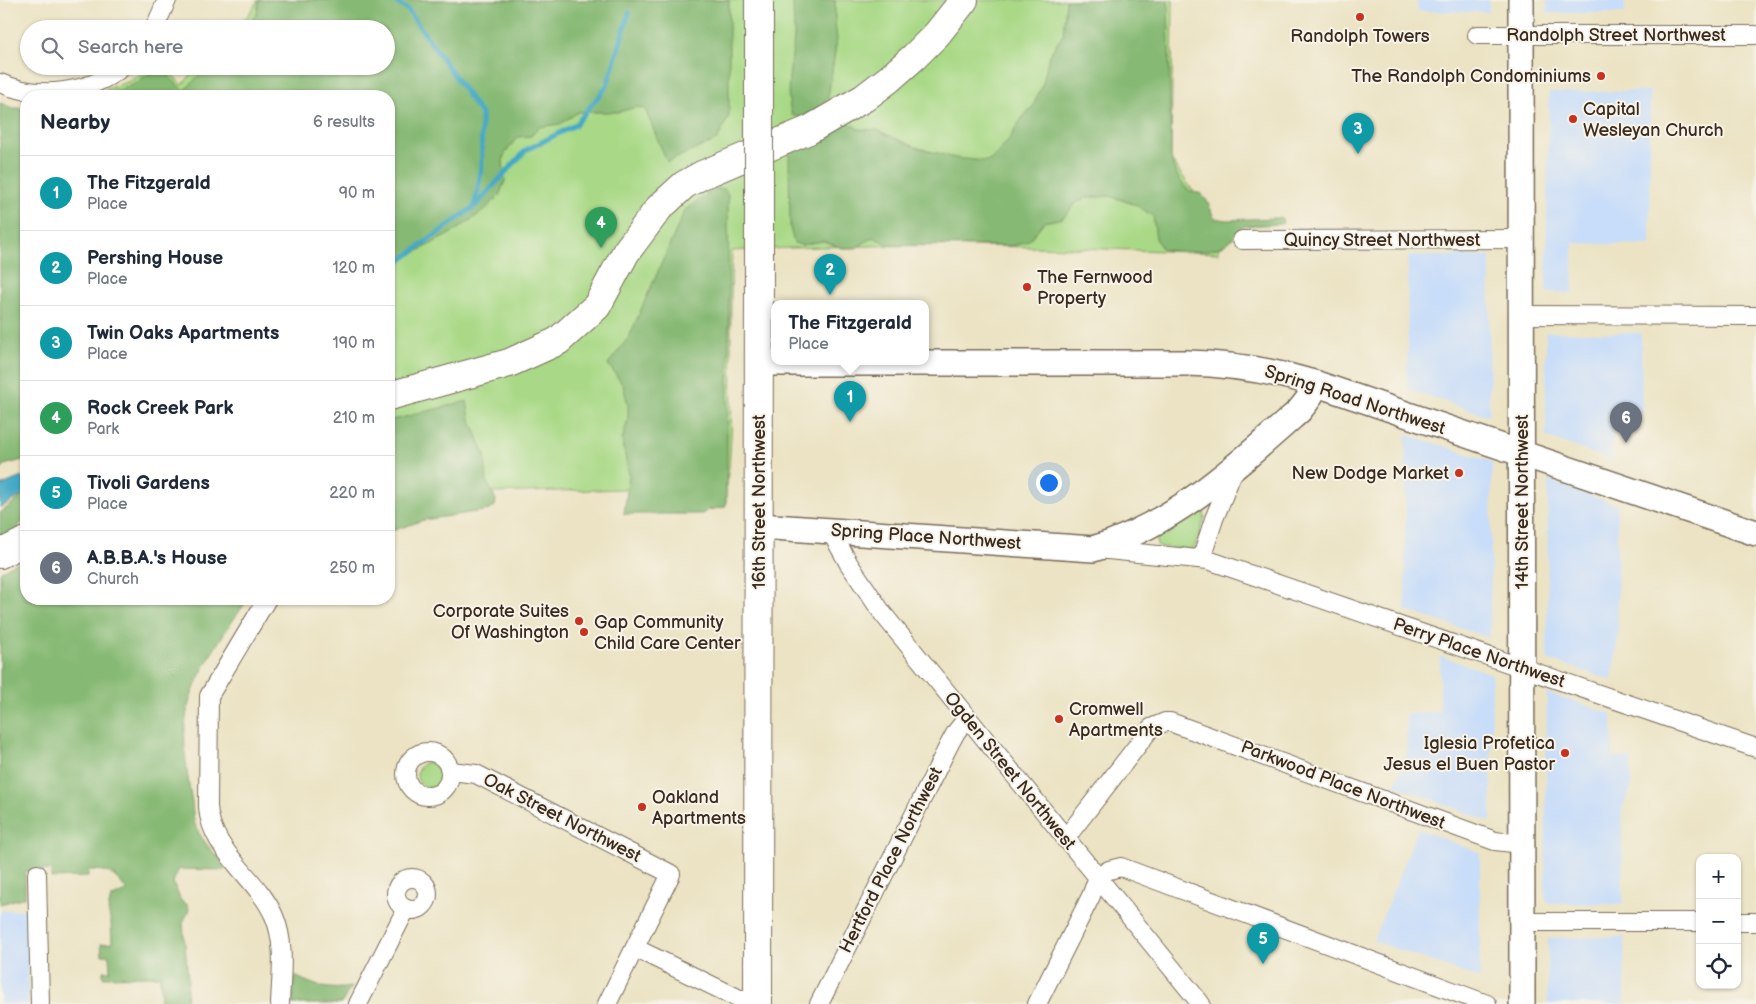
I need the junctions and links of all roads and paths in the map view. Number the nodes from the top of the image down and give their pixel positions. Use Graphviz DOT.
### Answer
graph roads {
  1 [pos="167,0"];
  2 [pos="759,0"];
  3 [pos="964,0"];
  4 [pos="1521,0"];
  5 [pos="158,20"];
  6 [pos="1477,35"];
  7 [pos="1522,35"];
  8 [pos="1756,35"];
  9 [pos="110,75"];
  10 [pos="0,83"];
  11 [pos="26,90"];
  12 [pos="68,90"];
  13 [pos="1522,239"];
  14 [pos="1242,240"];
  15 [pos="1522,315"];
  16 [pos="1756,316"];
  17 [pos="759,363"];
  18 [pos="771,363"];
  19 [pos="929,363"];
  20 [pos="1317,384"];
  21 [pos="395,394"];
  22 [pos="1522,454"];
  23 [pos="1235,467"];
  24 [pos="759,526"];
  25 [pos="830,530"];
  26 [pos="1756,533"];
  27 [pos="20,544"];
  28 [pos="1092,548"];
  29 [pos="0,554"];
  30 [pos="1201,559"];
  31 [pos="263,605"];
  32 [pos="1522,668"];
  33 [pos="967,718"];
  34 [pos="1756,748"];
  35 [pos="451,771"];
  36 [pos="1065,838"];
  37 [pos="1522,844"];
  38 [pos="37,874"];
  39 [pos="1098,877"];
  40 [pos="406,909"];
  41 [pos="1522,922"];
  42 [pos="1696,922"];
  43 [pos="1741,922"];
  44 [pos="1756,922"];
  45 [pos="635,948"];
  46 [pos="40,1004"];
  47 [pos="280,1004"];
  48 [pos="358,1004"];
  49 [pos="607,1004"];
  50 [pos="750,1004"];
  51 [pos="758,1004"];
  52 [pos="819,1004"];
  53 [pos="1037,1004"];
  54 [pos="1201,1004"];
  55 [pos="1487,1004"];
  56 [pos="1522,1004"];
  1 -- 5 [label="street"];
  2 -- 17 [label="main road, 16th Street Northwest, bridge"];
  3 -- 21 [label="main road"];
  4 -- 7 [label="street, 14th Street Northwest"];
  6 -- 7 [label="street, Randolph Street Northwest"];
  7 -- 8 [label="street, Randolph Street Northwest"];
  7 -- 13 [label="street, 14th Street Northwest"];
  9 -- 12 [label="street"];
  10 -- 11 [label="street"];
  13 -- 14 [label="street, Quincy Street Northwest"];
  13 -- 15 [label="street, 14th Street Northwest"];
  15 -- 16 [label="street"];
  15 -- 22 [label="street, 14th Street Northwest"];
  17 -- 18 [label="street, Spring Road Northwest"];
  17 -- 24 [label="main road, 16th Street Northwest"];
  19 -- 20 [label="street, Spring Road Northwest"];
  20 -- 22 [label="street, Spring Road Northwest"];
  20 -- 23 [label="street, Spring Place Northwest"];
  22 -- 26 [label="street, Spring Road Northwest"];
  22 -- 32 [label="street, 14th Street Northwest"];
  23 -- 28 [label="street, Spring Place Northwest"];
  23 -- 30 [label="street, Spring Place Northwest"];
  24 -- 25 [label="street, Spring Place Northwest"];
  24 -- 51 [label="main road, 16th Street Northwest"];
  25 -- 28 [label="street, Spring Place Northwest"];
  25 -- 33 [label="street, Ogden Street Northwest"];
  27 -- 29 [label="main road"];
  28 -- 30 [label="street, Spring Place Northwest"];
  30 -- 32 [label="street, Perry Place Northwest"];
  31 -- 47 [label="street"];
  32 -- 34 [label="street, Perry Place Northwest"];
  32 -- 37 [label="street, 14th Street Northwest"];
  33 -- 36 [label="street, Ogden Street Northwest"];
  33 -- 52 [label="street, Hertford Place Northwest"];
  35 -- 45 [label="street, Oak Street Northwest"];
  36 -- 37 [label="street, Parkwood Place Northwest"];
  36 -- 39 [label="street, Ogden Street Northwest"];
  37 -- 41 [label="street, 14th Street Northwest"];
  38 -- 46 [label="street"];
  39 -- 53 [label="street"];
  39 -- 54 [label="street, Ogden Street Northwest"];
  39 -- 55 [label="street"];
  40 -- 48 [label="street"];
  41 -- 42 [label="street"];
  41 -- 56 [label="street, 14th Street Northwest"];
  43 -- 44 [label="street"];
  45 -- 49 [label="street"];
  45 -- 50 [label="street"];
}
